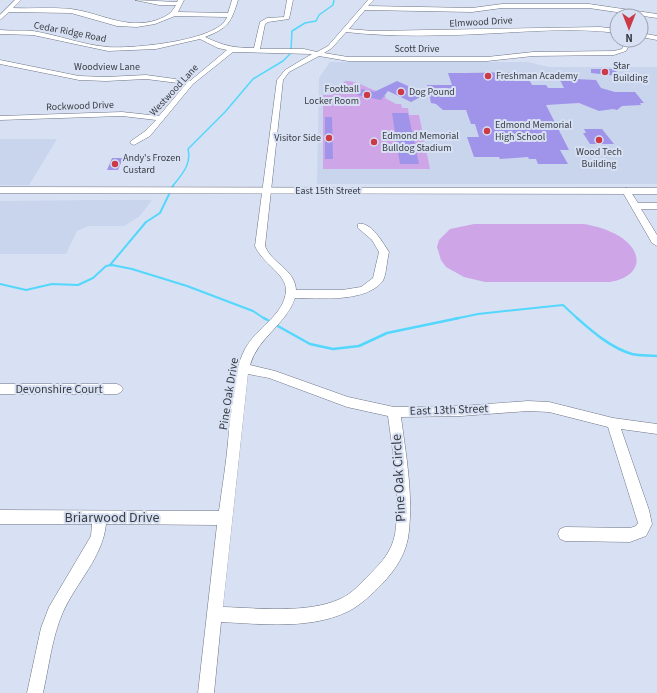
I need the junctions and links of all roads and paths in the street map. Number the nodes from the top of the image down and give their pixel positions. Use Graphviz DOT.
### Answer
graph roads {
  1 [pos="18,0"];
  2 [pos="138,0"];
  3 [pos="235,0"];
  4 [pos="290,0"];
  5 [pos="534,0"];
  6 [pos="180,2"];
  7 [pos="367,4"];
  8 [pos="538,6"];
  9 [pos="8,10"];
  10 [pos="174,14"];
  11 [pos="230,15"];
  12 [pos="657,16"];
  13 [pos="0,18"];
  14 [pos="345,30"];
  15 [pos="609,30"];
  16 [pos="0,32"];
  17 [pos="200,37"];
  18 [pos="625,48"];
  19 [pos="230,50"];
  20 [pos="257,51"];
  21 [pos="319,54"];
  22 [pos="0,62"];
  23 [pos="191,83"];
  24 [pos="0,118"];
  25 [pos="161,118"];
  26 [pos="134,143"];
  27 [pos="0,190"];
  28 [pos="267,191"];
  29 [pos="626,191"];
  30 [pos="657,191"];
  31 [pos="636,206"];
  32 [pos="657,206"];
  33 [pos="361,226"];
  34 [pos="657,243"];
  35 [pos="291,294"];
  36 [pos="245,369"];
  37 [pos="0,389"];
  38 [pos="117,389"];
  39 [pos="394,412"];
  40 [pos="613,423"];
  41 [pos="657,429"];
  42 [pos="0,517"];
  43 [pos="100,518"];
  44 [pos="224,518"];
  45 [pos="565,534"];
  46 [pos="214,614"];
  47 [pos="35,693"];
  48 [pos="206,693"];
  1 -- 9 [label="street"];
  2 -- 6 [label="street"];
  3 -- 11 [label="street, Cedar Ridge Road"];
  4 -- 20 [label="street"];
  5 -- 8 [label="street"];
  6 -- 10 [label="street"];
  7 -- 8 [label="street"];
  7 -- 14 [label="street"];
  8 -- 12 [label="street"];
  9 -- 10 [label="street"];
  9 -- 13 [label="street"];
  10 -- 11 [label="street"];
  11 -- 17 [label="street, Cedar Ridge Road"];
  14 -- 15 [label="street, Elmwood Drive"];
  14 -- 21 [label="street"];
  16 -- 17 [label="street, Cedar Ridge Road"];
  17 -- 19 [label="street, Scott Drive"];
  18 -- 21 [label="street, Scott Drive"];
  19 -- 20 [label="street, Scott Drive"];
  19 -- 23 [label="street, Westwood Lane"];
  20 -- 21 [label="street, Scott Drive"];
  21 -- 28 [label="street"];
  22 -- 23 [label="street, Woodview Lane"];
  23 -- 25 [label="street, Westwood Lane"];
  24 -- 25 [label="street, Rockwood Drive"];
  25 -- 26 [label="street, Westwood Lane"];
  27 -- 28 [label="main road, East 15th Street"];
  28 -- 29 [label="main road, East 15th Street"];
  28 -- 35 [label="street"];
  29 -- 30 [label="main road, East 15th Street"];
  29 -- 31 [label="street"];
  31 -- 32 [label="street"];
  31 -- 34 [label="street"];
  33 -- 35 [label="street"];
  35 -- 36 [label="street, Pine Oak Drive"];
  36 -- 39 [label="street, East 13th Street"];
  36 -- 44 [label="street, Pine Oak Drive"];
  37 -- 38 [label="street, Devonshire Court"];
  39 -- 40 [label="street, East 13th Street"];
  39 -- 46 [label="street, Pine Oak Circle"];
  40 -- 41 [label="street, East 13th Street"];
  40 -- 45 [label="street"];
  42 -- 43 [label="street, Briarwood Drive"];
  43 -- 44 [label="street, Briarwood Drive"];
  43 -- 47 [label="street"];
  44 -- 46 [label="street, Pine Oak Drive"];
  46 -- 48 [label="street, Pine Oak Drive"];
}
